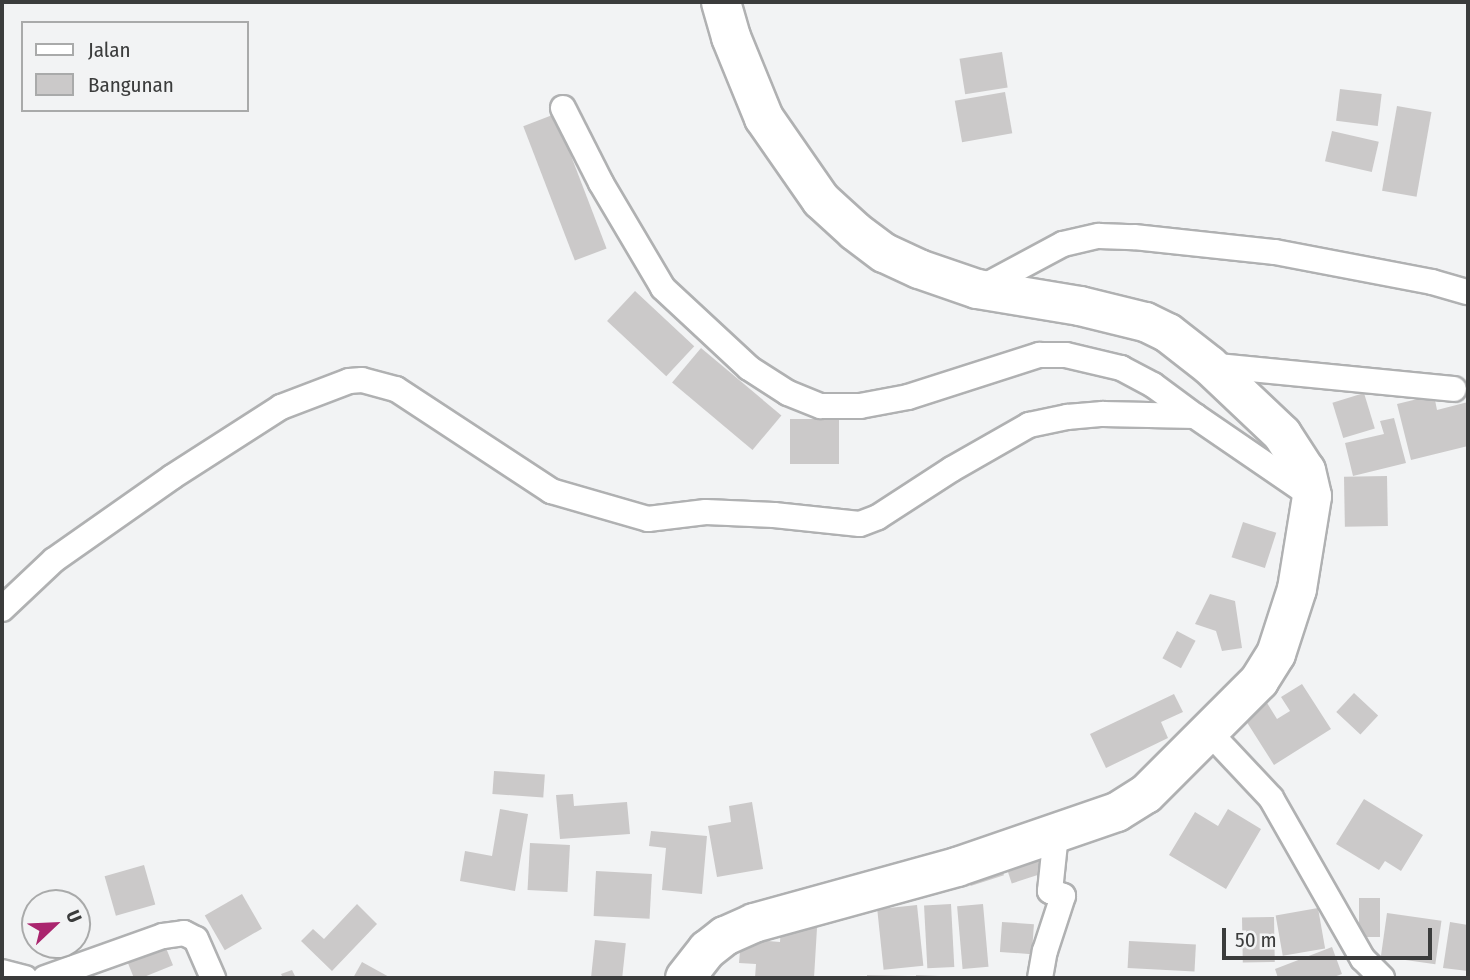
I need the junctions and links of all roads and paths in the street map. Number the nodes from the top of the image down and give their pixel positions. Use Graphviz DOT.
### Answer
graph roads {
  1 [pos="721,2"];
  2 [pos="563,108"];
  3 [pos="977,289"];
  4 [pos="1468,292"];
  5 [pos="1209,365"];
  6 [pos="1454,389"];
  7 [pos="1195,416"];
  8 [pos="1312,496"];
  9 [pos="2,609"];
  10 [pos="1209,732"];
  11 [pos="1056,834"];
  12 [pos="2,972"];
  13 [pos="25,978"];
  14 [pos="46,978"];
  15 [pos="213,978"];
  16 [pos="685,978"];
  17 [pos="1040,978"];
  18 [pos="1381,978"];
  1 -- 3 [label="main road"];
  2 -- 7 [label="street"];
  3 -- 4 [label="street"];
  3 -- 5 [label="main road"];
  5 -- 6 [label="street"];
  5 -- 8 [label="main road"];
  7 -- 8 [label="street"];
  7 -- 9 [label="street"];
  8 -- 10 [label="main road"];
  10 -- 11 [label="main road"];
  10 -- 18 [label="street"];
  11 -- 16 [label="main road"];
  11 -- 17 [label="street"];
  12 -- 13 [label="street"];
  14 -- 15 [label="street"];
}
